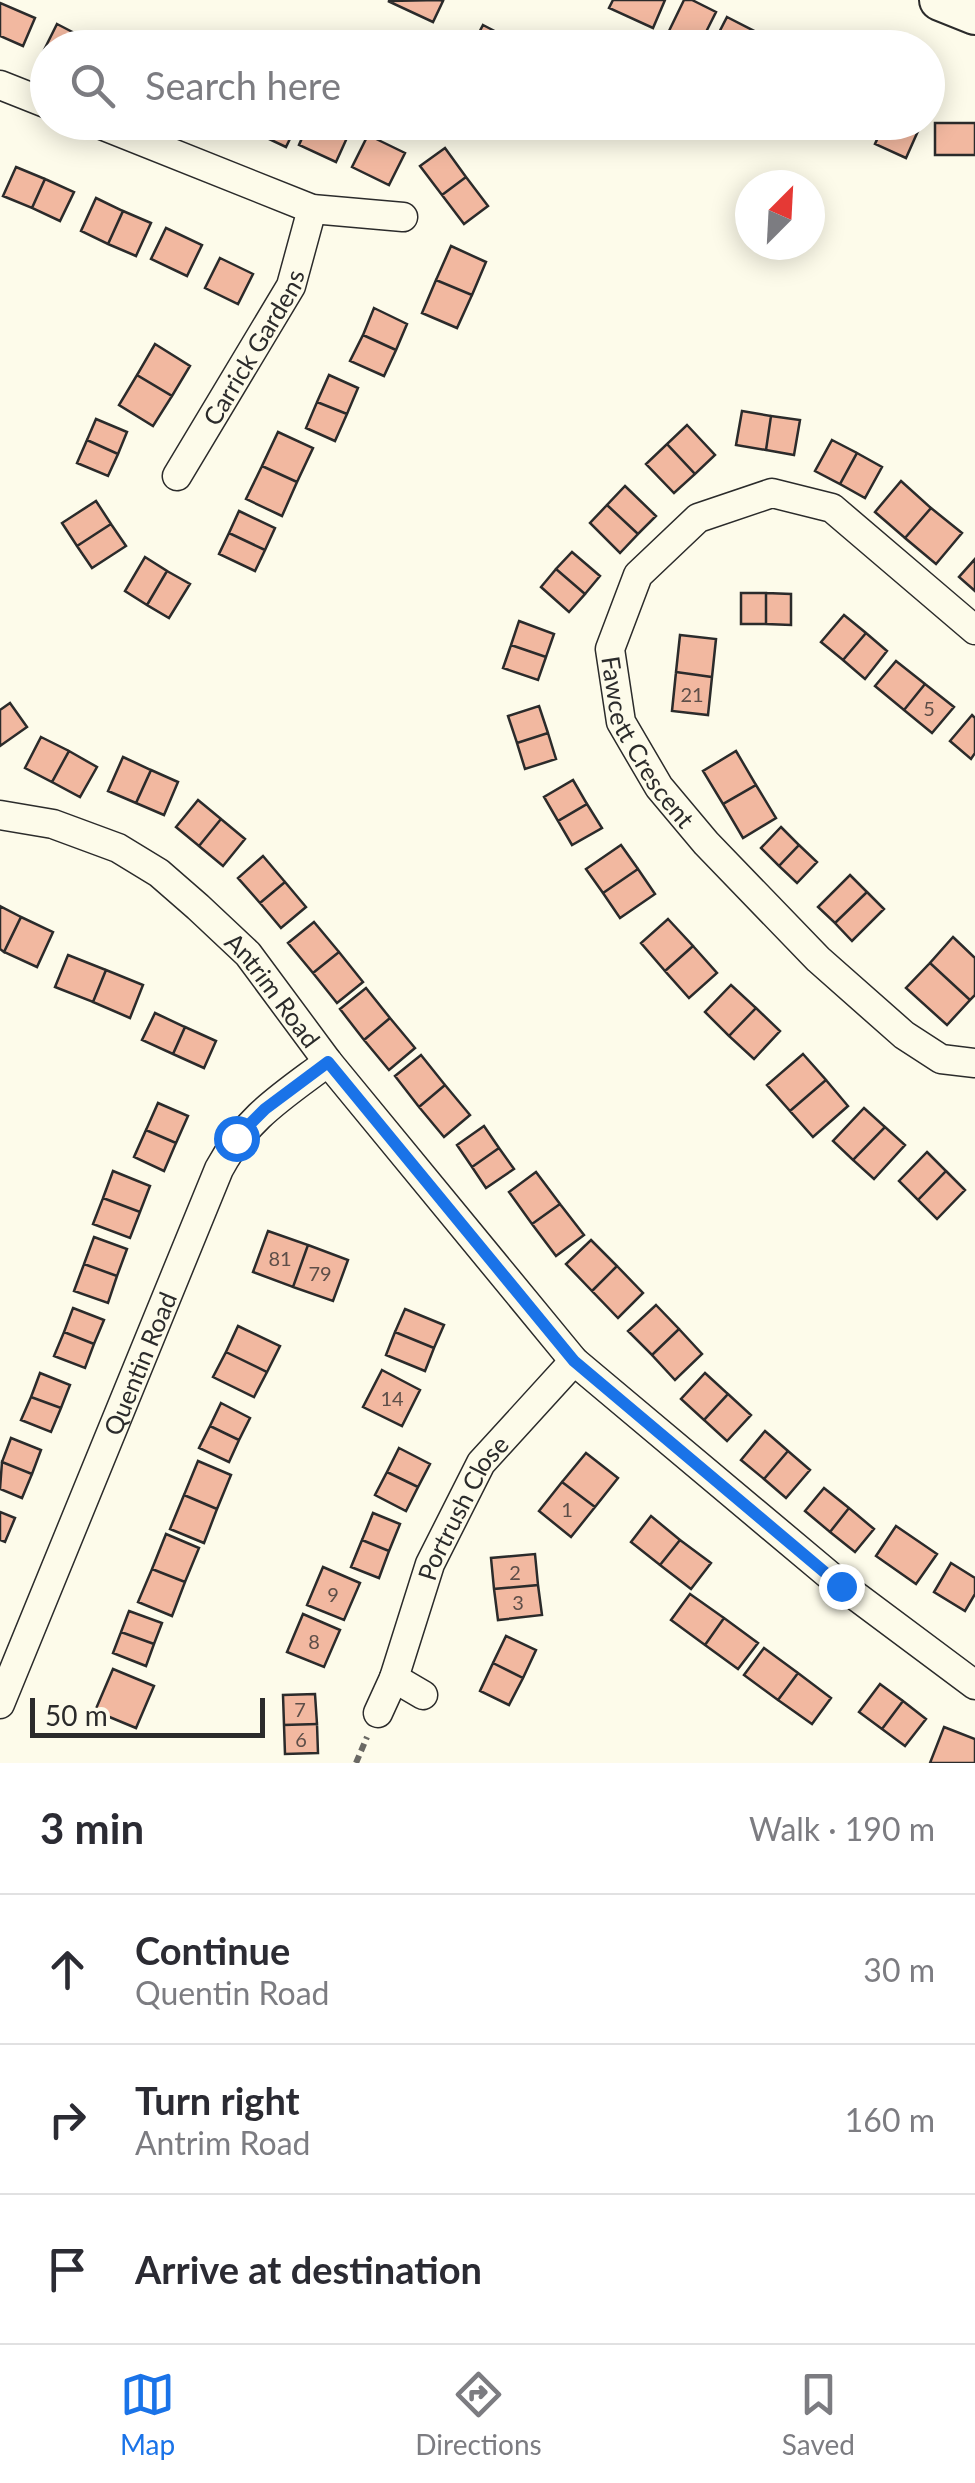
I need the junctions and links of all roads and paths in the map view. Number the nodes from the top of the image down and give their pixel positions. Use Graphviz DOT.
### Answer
graph roads {
  1 [pos="0,85"];
  2 [pos="30,97"];
  3 [pos="139,140"];
  4 [pos="312,209"];
  5 [pos="403,217"];
  6 [pos="177,476"];
  7 [pos="975,630"];
  8 [pos="0,815"];
  9 [pos="328,1062"];
  10 [pos="975,1063"];
  11 [pos="574,1361"];
  12 [pos="394,1678"];
  13 [pos="975,1685"];
  14 [pos="423,1694"];
  15 [pos="0,1704"];
  16 [pos="378,1714"];
  1 -- 2 [label="street"];
  3 -- 4 [label="street"];
  4 -- 5 [label="street"];
  4 -- 6 [label="street, Carrick Gardens"];
  7 -- 10 [label="street, Fawcett Crescent"];
  8 -- 9 [label="street, Antrim Road"];
  9 -- 11 [label="street, Antrim Road"];
  9 -- 15 [label="street, Quentin Road"];
  11 -- 12 [label="street, Portrush Close"];
  11 -- 13 [label="street, Antrim Road"];
  12 -- 14 [label="street"];
  12 -- 16 [label="street, Portrush Close"];
}
